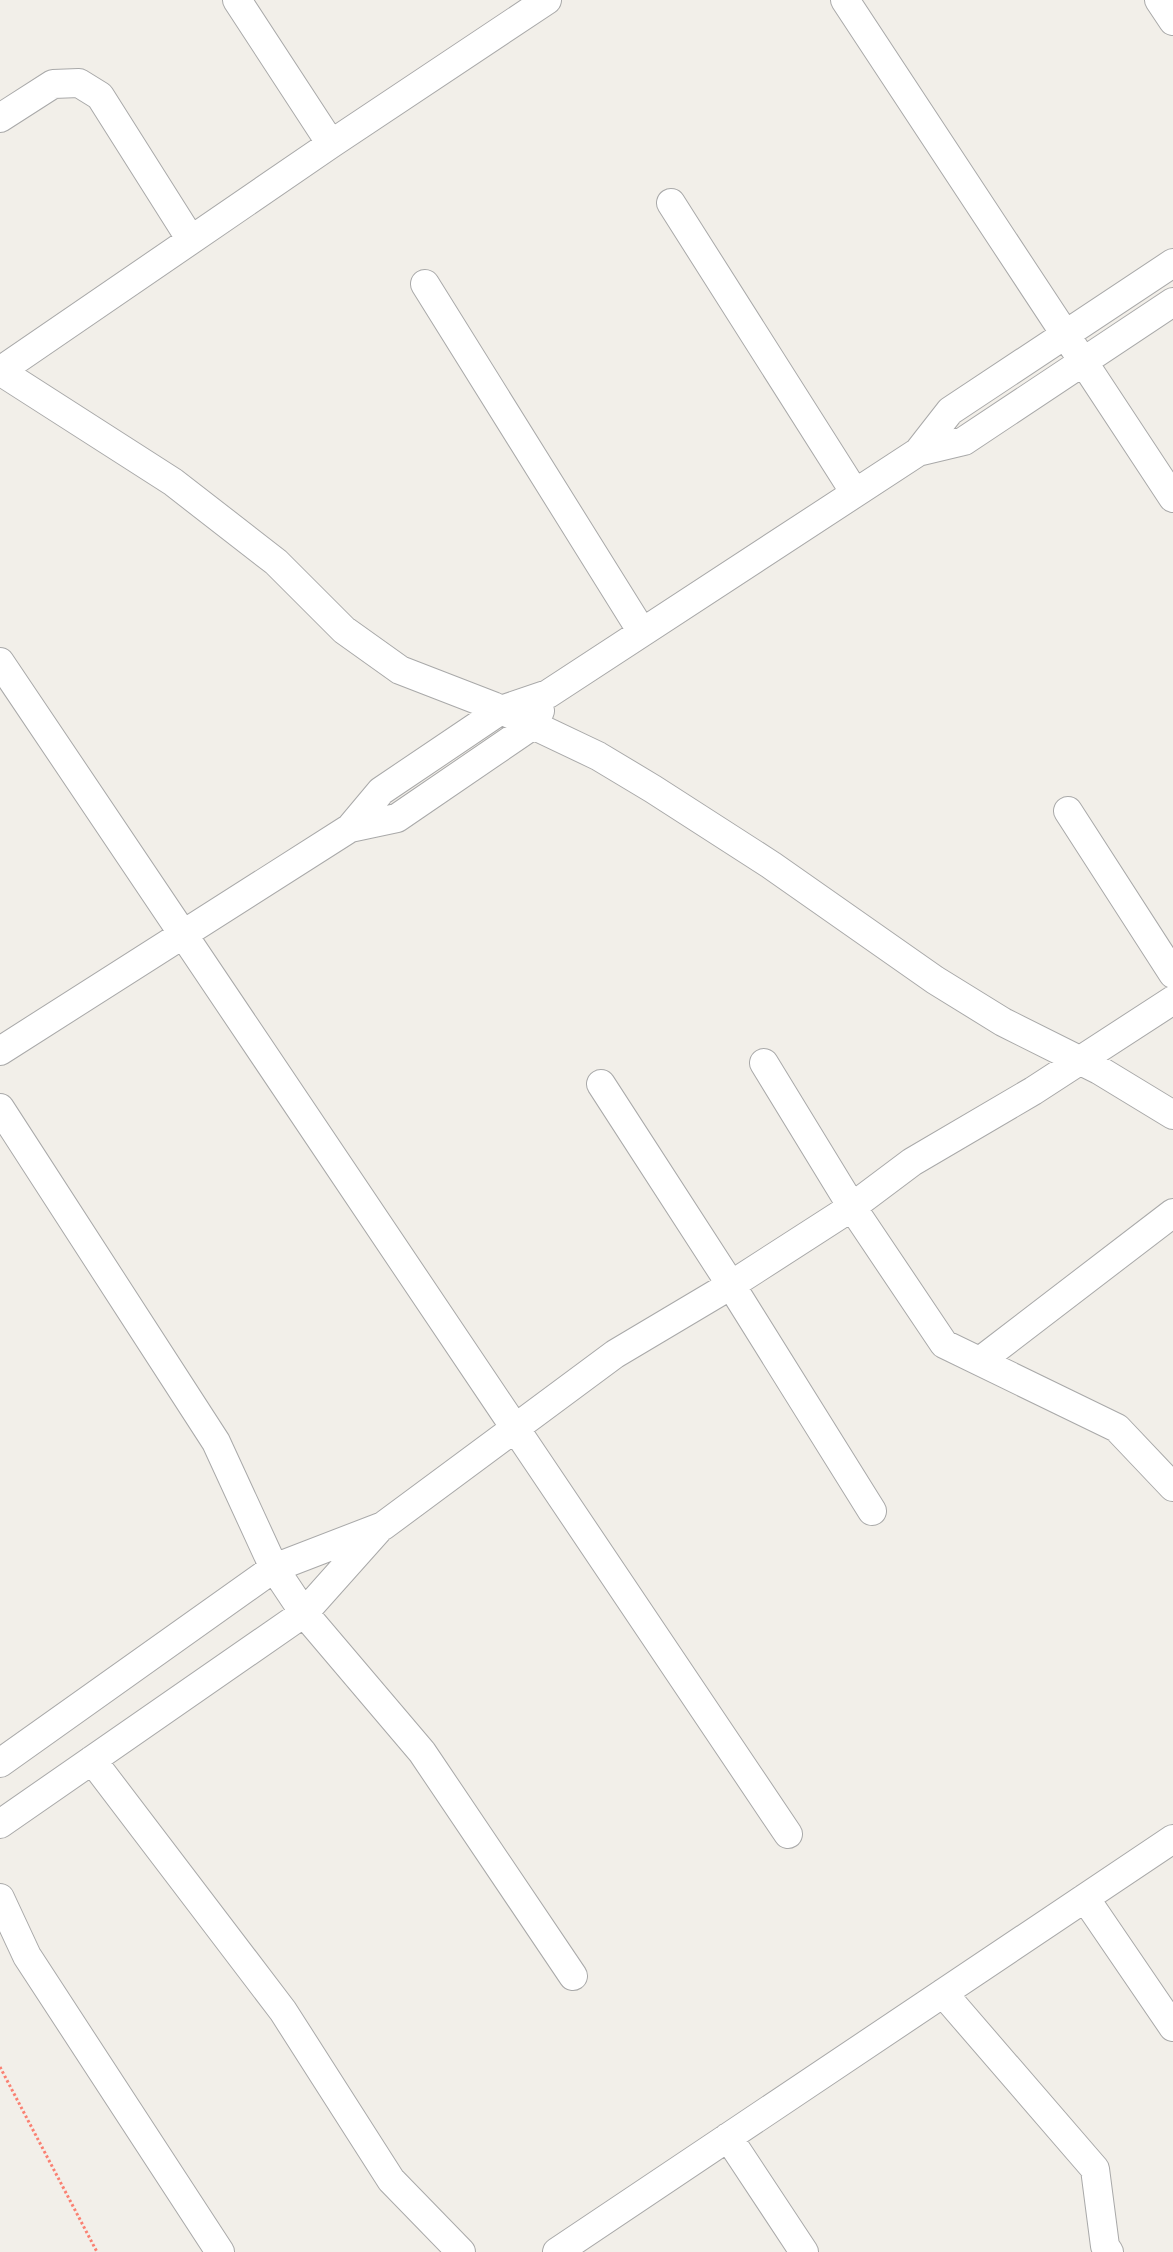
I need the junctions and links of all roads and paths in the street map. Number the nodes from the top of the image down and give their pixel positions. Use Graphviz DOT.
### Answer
graph roads {
  1 [pos="238,0"];
  2 [pos="547,0"];
  3 [pos="845,0"];
  4 [pos="1159,0"];
  5 [pos="1173,21"];
  6 [pos="0,118"];
  7 [pos="331,144"];
  8 [pos="670,203"];
  9 [pos="191,240"];
  10 [pos="1173,263"];
  11 [pos="425,284"];
  12 [pos="1173,302"];
  13 [pos="1065,335"];
  14 [pos="1083,362"];
  15 [pos="0,371"];
  16 [pos="918,452"];
  17 [pos="854,494"];
  18 [pos="1173,498"];
  19 [pos="642,632"];
  20 [pos="0,662"];
  21 [pos="548,694"];
  22 [pos="501,710"];
  23 [pos="533,725"];
  24 [pos="1068,810"];
  25 [pos="350,828"];
  26 [pos="183,934"];
  27 [pos="1173,974"];
  28 [pos="1173,1000"];
  29 [pos="0,1051"];
  30 [pos="1080,1061"];
  31 [pos="764,1063"];
  32 [pos="601,1084"];
  33 [pos="0,1108"];
  34 [pos="1173,1115"];
  35 [pos="852,1207"];
  36 [pos="1173,1214"];
  37 [pos="731,1285"];
  38 [pos="980,1362"];
  39 [pos="515,1428"];
  40 [pos="1173,1487"];
  41 [pos="872,1511"];
  42 [pos="383,1526"];
  43 [pos="274,1568"];
  44 [pos="304,1613"];
  45 [pos="92,1760"];
  46 [pos="0,1763"];
  47 [pos="0,1824"];
  48 [pos="788,1834"];
  49 [pos="1173,1839"];
  50 [pos="0,1898"];
  51 [pos="1085,1898"];
  52 [pos="0,1930"];
  53 [pos="26,1956"];
  54 [pos="573,1976"];
  55 [pos="943,1994"];
  56 [pos="1173,2027"];
  57 [pos="0,2066"];
  58 [pos="728,2137"];
  59 [pos="97,2252"];
  60 [pos="220,2252"];
  61 [pos="461,2252"];
  62 [pos="557,2252"];
  63 [pos="804,2252"];
  64 [pos="1109,2252"];
  1 -- 7 [label="street"];
  2 -- 7 [label="street"];
  3 -- 13 [label="street"];
  4 -- 5 [label="street"];
  6 -- 9 [label="street"];
  7 -- 9 [label="street"];
  8 -- 17 [label="street"];
  9 -- 15 [label="street"];
  10 -- 13 [label="street"];
  11 -- 19 [label="street"];
  12 -- 14 [label="street"];
  13 -- 14 [label="street"];
  13 -- 16 [label="street"];
  14 -- 16 [label="street"];
  14 -- 18 [label="street"];
  15 -- 22 [label="street"];
  16 -- 17 [label="street"];
  17 -- 19 [label="street"];
  19 -- 21 [label="street"];
  20 -- 26 [label="street"];
  21 -- 22 [label="street"];
  21 -- 23 [label="street"];
  22 -- 23 [label="street"];
  22 -- 25 [label="street"];
  23 -- 25 [label="street"];
  23 -- 30 [label="street"];
  24 -- 27 [label="street"];
  25 -- 26 [label="street"];
  26 -- 29 [label="street"];
  26 -- 39 [label="street"];
  28 -- 30 [label="street"];
  30 -- 34 [label="street"];
  30 -- 35 [label="street"];
  31 -- 35 [label="street"];
  32 -- 37 [label="street"];
  33 -- 43 [label="street"];
  35 -- 37 [label="street"];
  35 -- 38 [label="street"];
  36 -- 38 [label="street"];
  37 -- 39 [label="street"];
  37 -- 41 [label="street"];
  38 -- 40 [label="street"];
  39 -- 42 [label="street"];
  39 -- 48 [label="street"];
  42 -- 43 [label="street"];
  42 -- 44 [label="street"];
  43 -- 44 [label="street"];
  43 -- 46 [label="street"];
  44 -- 45 [label="street"];
  44 -- 54 [label="street"];
  45 -- 47 [label="street"];
  45 -- 61 [label="street"];
  49 -- 51 [label="street"];
  50 -- 53 [label="street"];
  51 -- 55 [label="street"];
  51 -- 56 [label="street"];
  52 -- 53 [label="street"];
  53 -- 60 [label="street"];
  55 -- 58 [label="street"];
  55 -- 64 [label="street"];
  57 -- 59 [label="path"];
  58 -- 62 [label="street"];
  58 -- 63 [label="street"];
}
